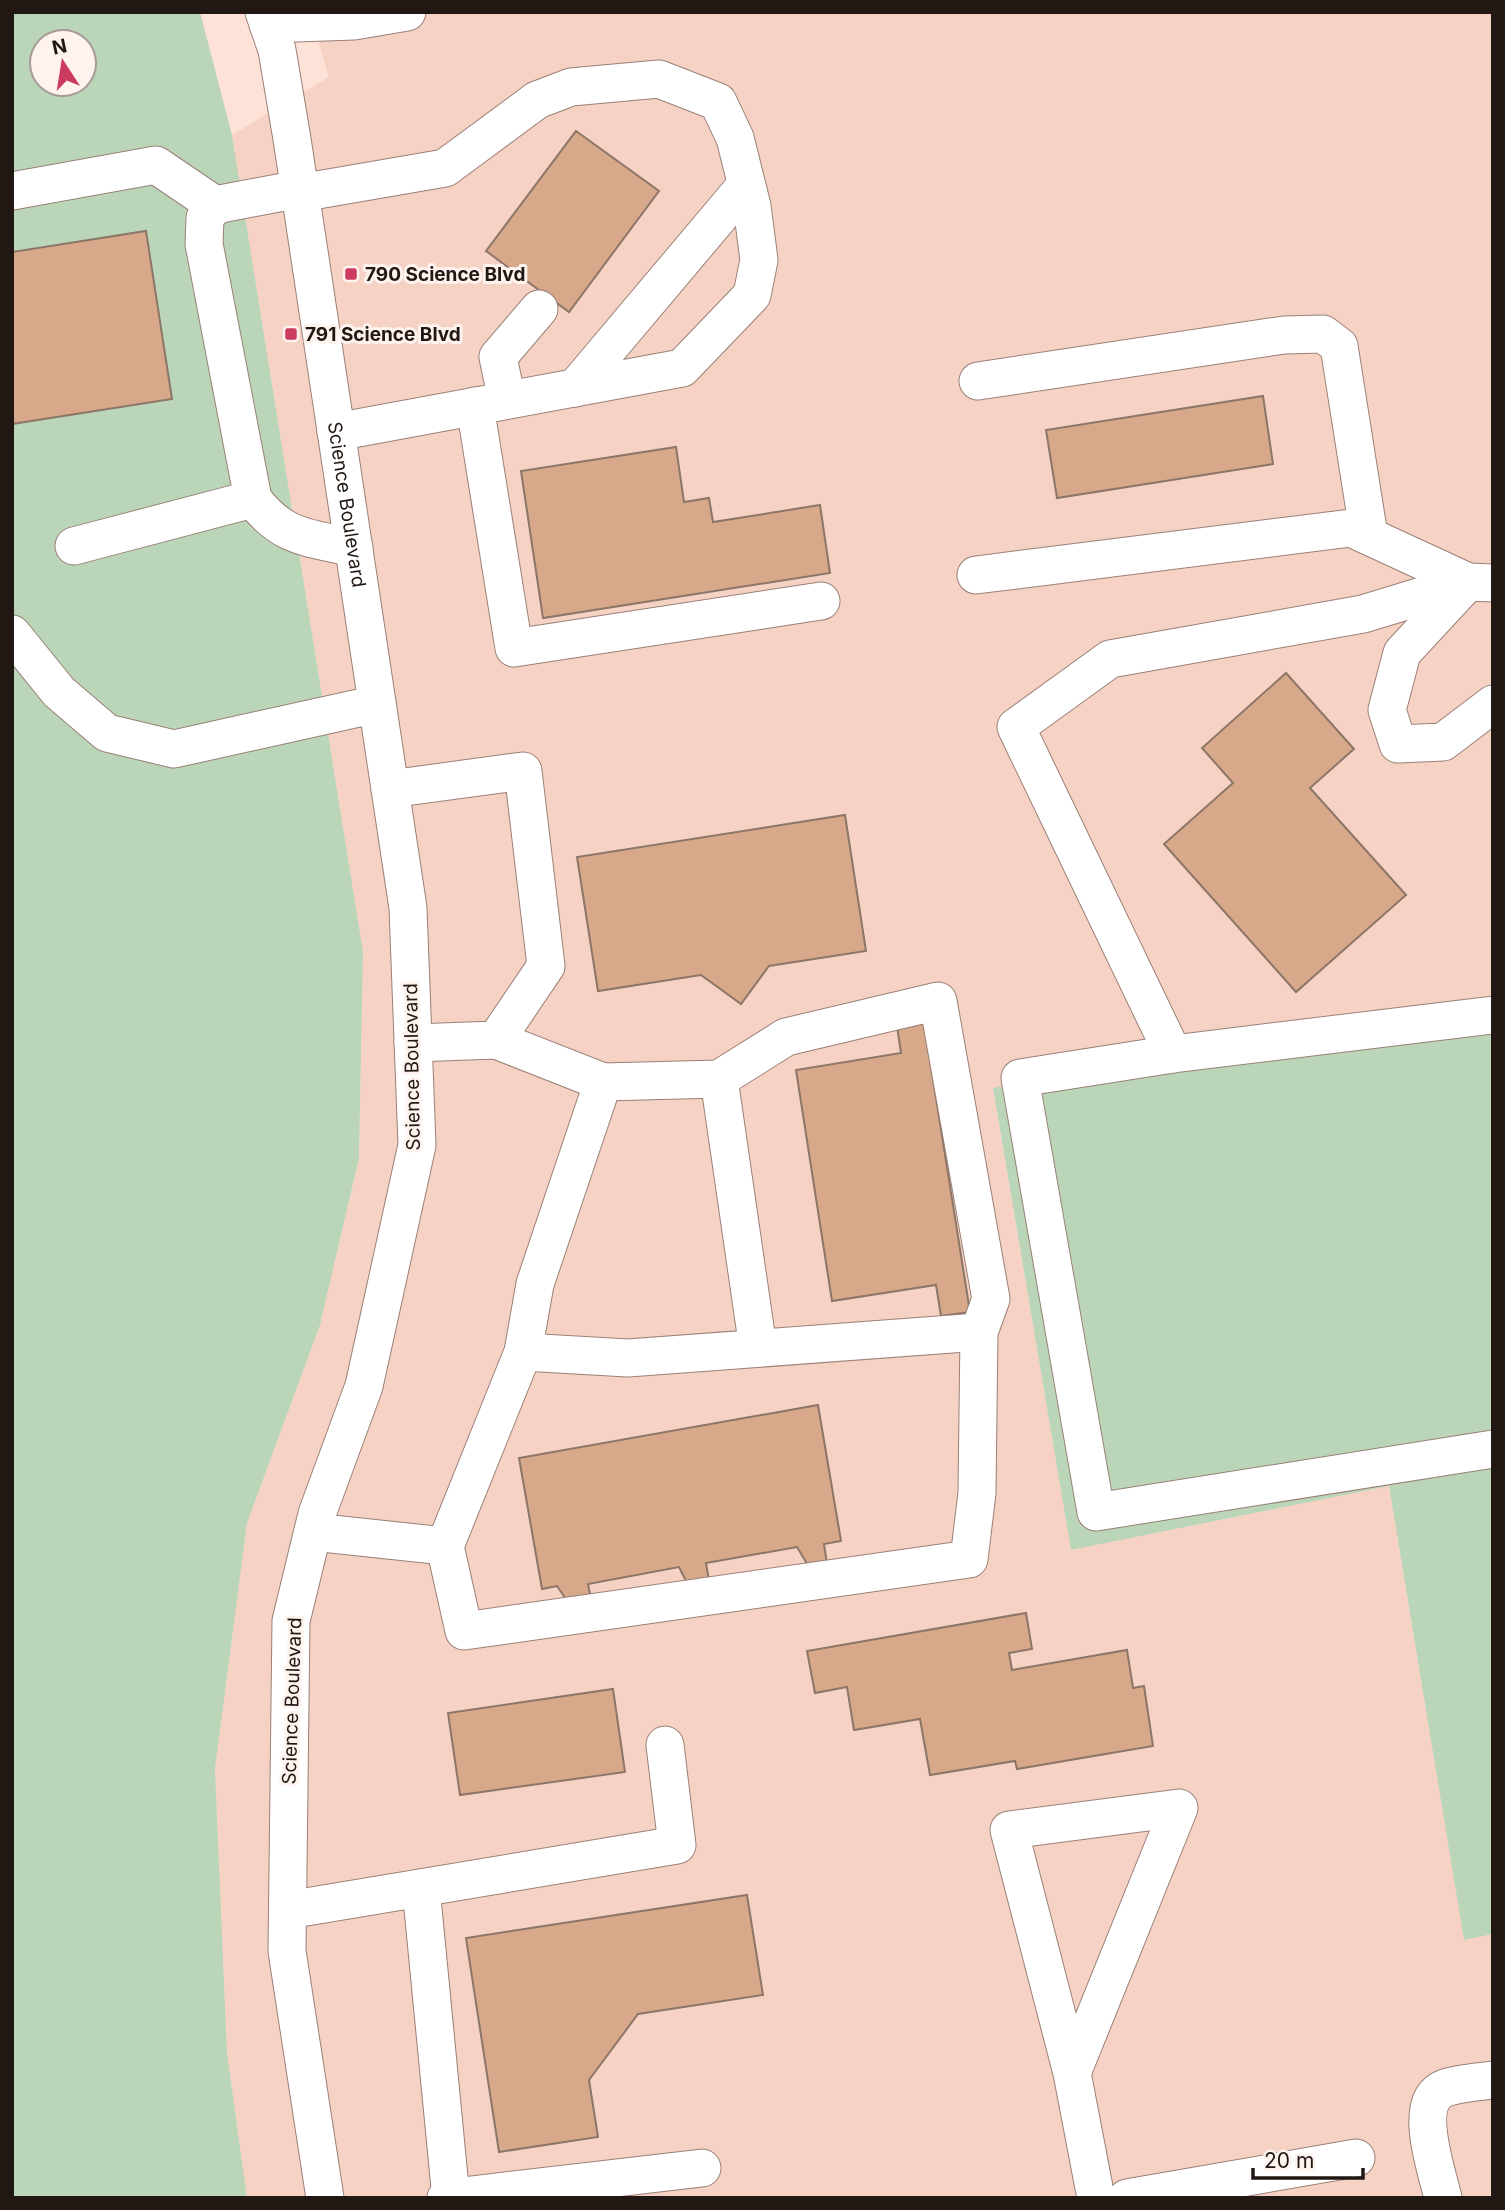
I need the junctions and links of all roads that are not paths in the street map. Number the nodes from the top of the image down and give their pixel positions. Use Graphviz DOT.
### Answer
graph roads {
  1 [pos="407,12"];
  2 [pos="353,17"];
  3 [pos="266,18"];
  4 [pos="747,184"];
  5 [pos="12,191"];
  6 [pos="299,191"];
  7 [pos="215,205"];
  8 [pos="539,309"];
  9 [pos="978,382"];
  10 [pos="575,388"];
  11 [pos="491,403"];
  12 [pos="336,432"];
  13 [pos="253,499"];
  14 [pos="1369,537"];
  15 [pos="74,546"];
  16 [pos="354,548"];
  17 [pos="976,575"];
  18 [pos="1480,582"];
  19 [pos="821,601"];
  20 [pos="12,634"];
  21 [pos="377,704"];
  22 [pos="1493,704"];
  23 [pos="390,789"];
  24 [pos="1493,1015"];
  25 [pos="496,1040"];
  26 [pos="414,1043"];
  27 [pos="1173,1054"];
  28 [pos="719,1079"];
  29 [pos="603,1082"];
  30 [pos="979,1332"];
  31 [pos="758,1348"];
  32 [pos="523,1352"];
  33 [pos="1493,1450"];
  34 [pos="313,1532"];
  35 [pos="445,1546"];
  36 [pos="664,1745"];
  37 [pos="421,1888"];
  38 [pos="288,1910"];
  39 [pos="1072,2073"];
  40 [pos="1493,2080"];
  41 [pos="1356,2158"];
  42 [pos="702,2168"];
  43 [pos="325,2198"];
  44 [pos="449,2198"];
  45 [pos="1096,2198"];
  46 [pos="1127,2198"];
  47 [pos="1443,2198"];
  1 -- 2 [label="street"];
  2 -- 3 [label="street"];
  3 -- 6 [label="street, Science Boulevard"];
  4 -- 6 [label="street"];
  4 -- 10 [label="street"];
  4 -- 10 [label="street"];
  5 -- 7 [label="street"];
  6 -- 7 [label="street"];
  6 -- 12 [label="street, Science Boulevard"];
  7 -- 13 [label="street"];
  8 -- 11 [label="street"];
  9 -- 14 [label="street"];
  10 -- 11 [label="street"];
  11 -- 12 [label="street"];
  11 -- 19 [label="street"];
  12 -- 16 [label="street, Science Boulevard"];
  13 -- 15 [label="street"];
  13 -- 16 [label="street"];
  14 -- 17 [label="street"];
  14 -- 18 [label="street"];
  16 -- 21 [label="street, Science Boulevard"];
  18 -- 22 [label="street"];
  18 -- 27 [label="street"];
  20 -- 21 [label="street"];
  21 -- 23 [label="street, Science Boulevard"];
  23 -- 25 [label="street"];
  23 -- 26 [label="street, Science Boulevard"];
  24 -- 27 [label="street"];
  25 -- 26 [label="street"];
  25 -- 29 [label="street"];
  26 -- 34 [label="street, Science Boulevard"];
  27 -- 33 [label="street"];
  28 -- 29 [label="street"];
  28 -- 30 [label="street"];
  28 -- 31 [label="street"];
  29 -- 32 [label="street"];
  30 -- 31 [label="street"];
  30 -- 35 [label="street"];
  31 -- 32 [label="street"];
  32 -- 35 [label="street"];
  34 -- 35 [label="street"];
  34 -- 38 [label="street, Science Boulevard"];
  36 -- 37 [label="street"];
  37 -- 38 [label="street"];
  37 -- 44 [label="street"];
  38 -- 43 [label="street, Science Boulevard"];
  39 -- 39 [label="street"];
  39 -- 45 [label="street"];
  40 -- 47 [label="street"];
  41 -- 46 [label="street"];
  42 -- 44 [label="street"];
}
